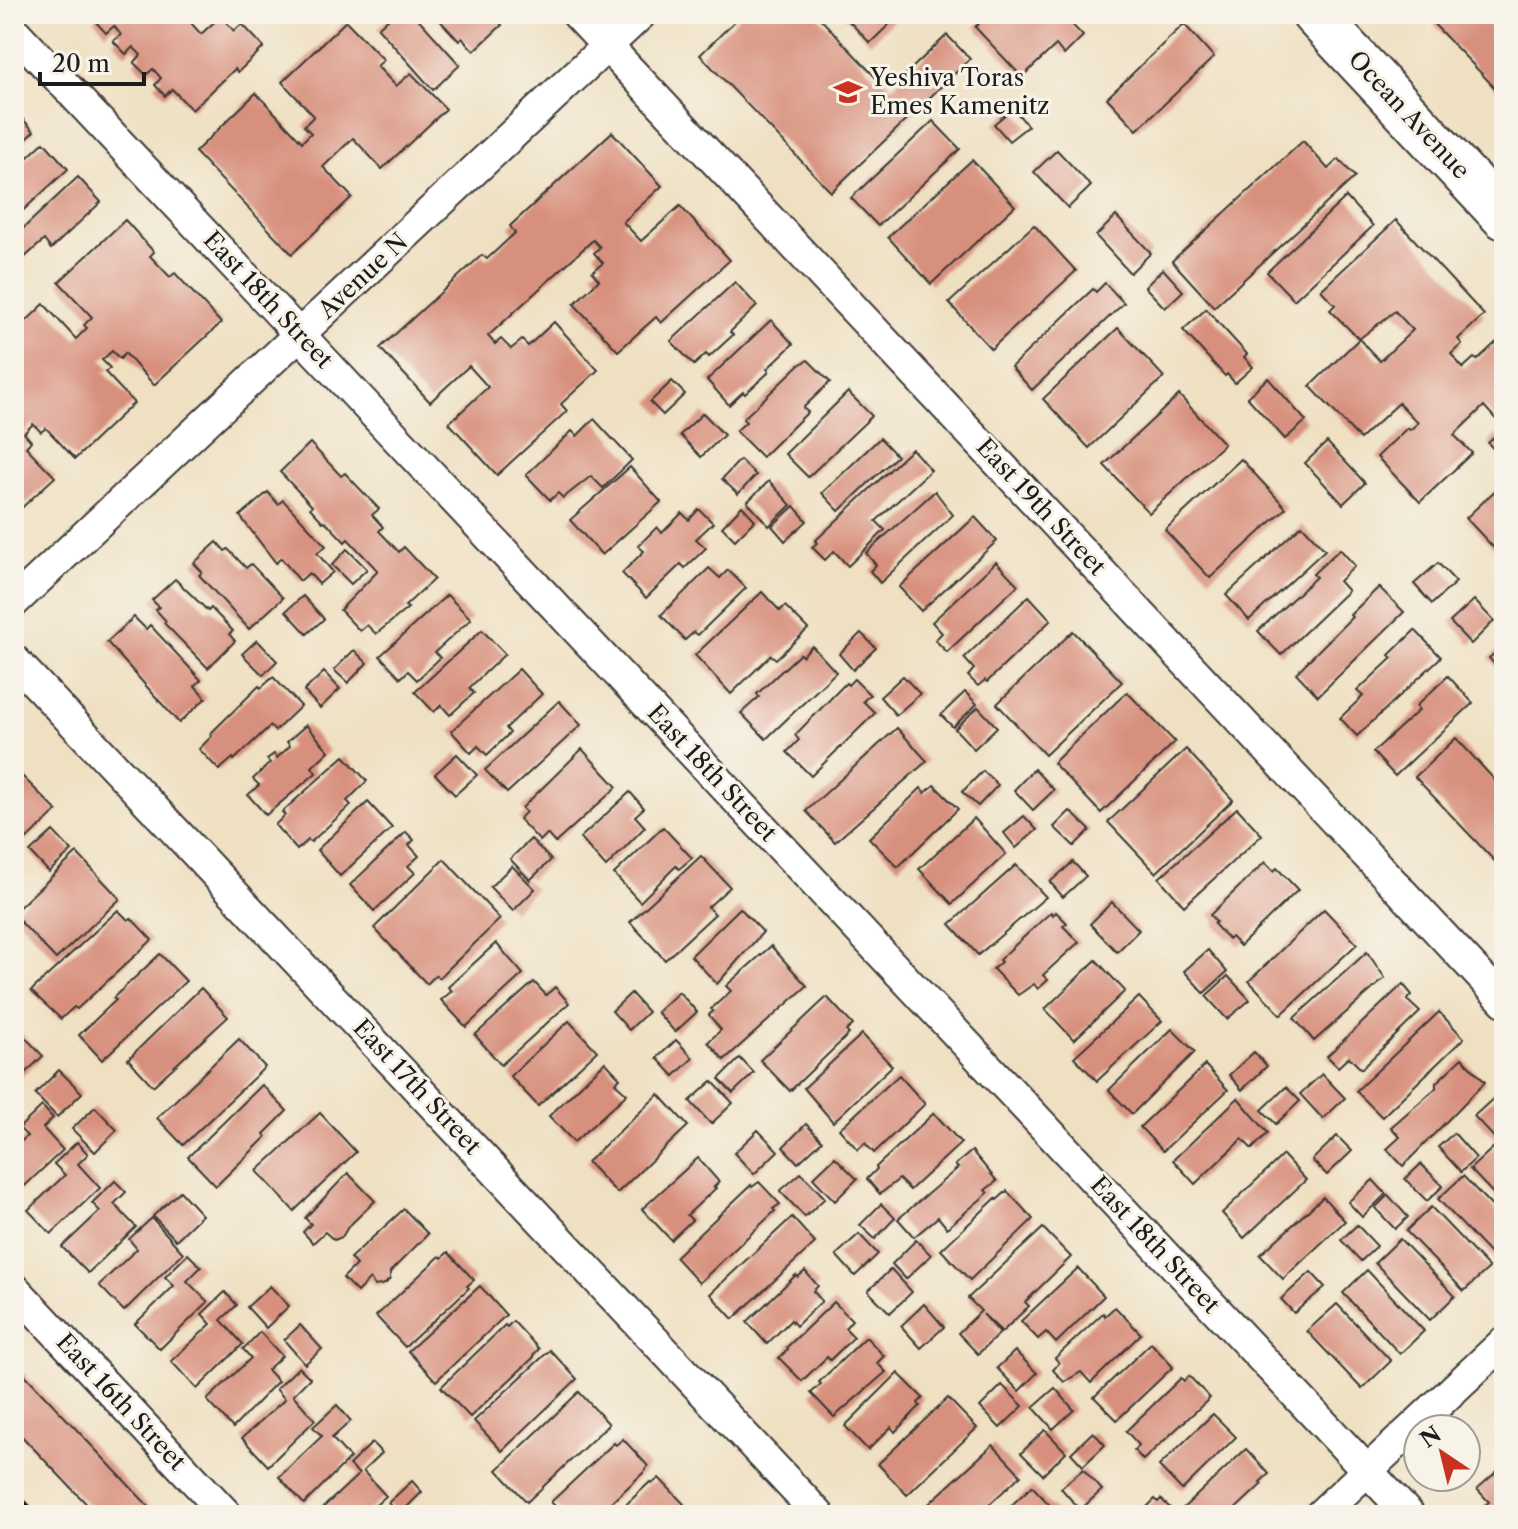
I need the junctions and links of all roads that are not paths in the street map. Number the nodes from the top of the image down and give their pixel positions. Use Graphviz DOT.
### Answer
graph roads {
  1 [pos="577,14"];
  2 [pos="641,14"];
  3 [pos="1314,14"];
  4 [pos="14,31"];
  5 [pos="607,46"];
  6 [pos="1504,217"];
  7 [pos="300,335"];
  8 [pos="14,602"];
  9 [pos="14,660"];
  10 [pos="1504,1001"];
  11 [pos="14,1288"];
  12 [pos="1504,1342"];
  13 [pos="1367,1471"];
  14 [pos="227,1515"];
  15 [pos="819,1515"];
  16 [pos="1320,1515"];
  17 [pos="1409,1515"];
  1 -- 5 [label="street, East 19th Street"];
  2 -- 5 [label="street, Avenue N"];
  3 -- 6 [label="main road, Ocean Avenue"];
  4 -- 7 [label="street, East 18th Street"];
  5 -- 7 [label="street, Avenue N"];
  5 -- 10 [label="street, East 19th Street"];
  7 -- 8 [label="street, Avenue N"];
  7 -- 13 [label="street, East 18th Street"];
  9 -- 15 [label="street, East 17th Street"];
  11 -- 14 [label="street, East 16th Street"];
  12 -- 13 [label="street"];
  13 -- 16 [label="street"];
  13 -- 17 [label="street, East 18th Street"];
}
